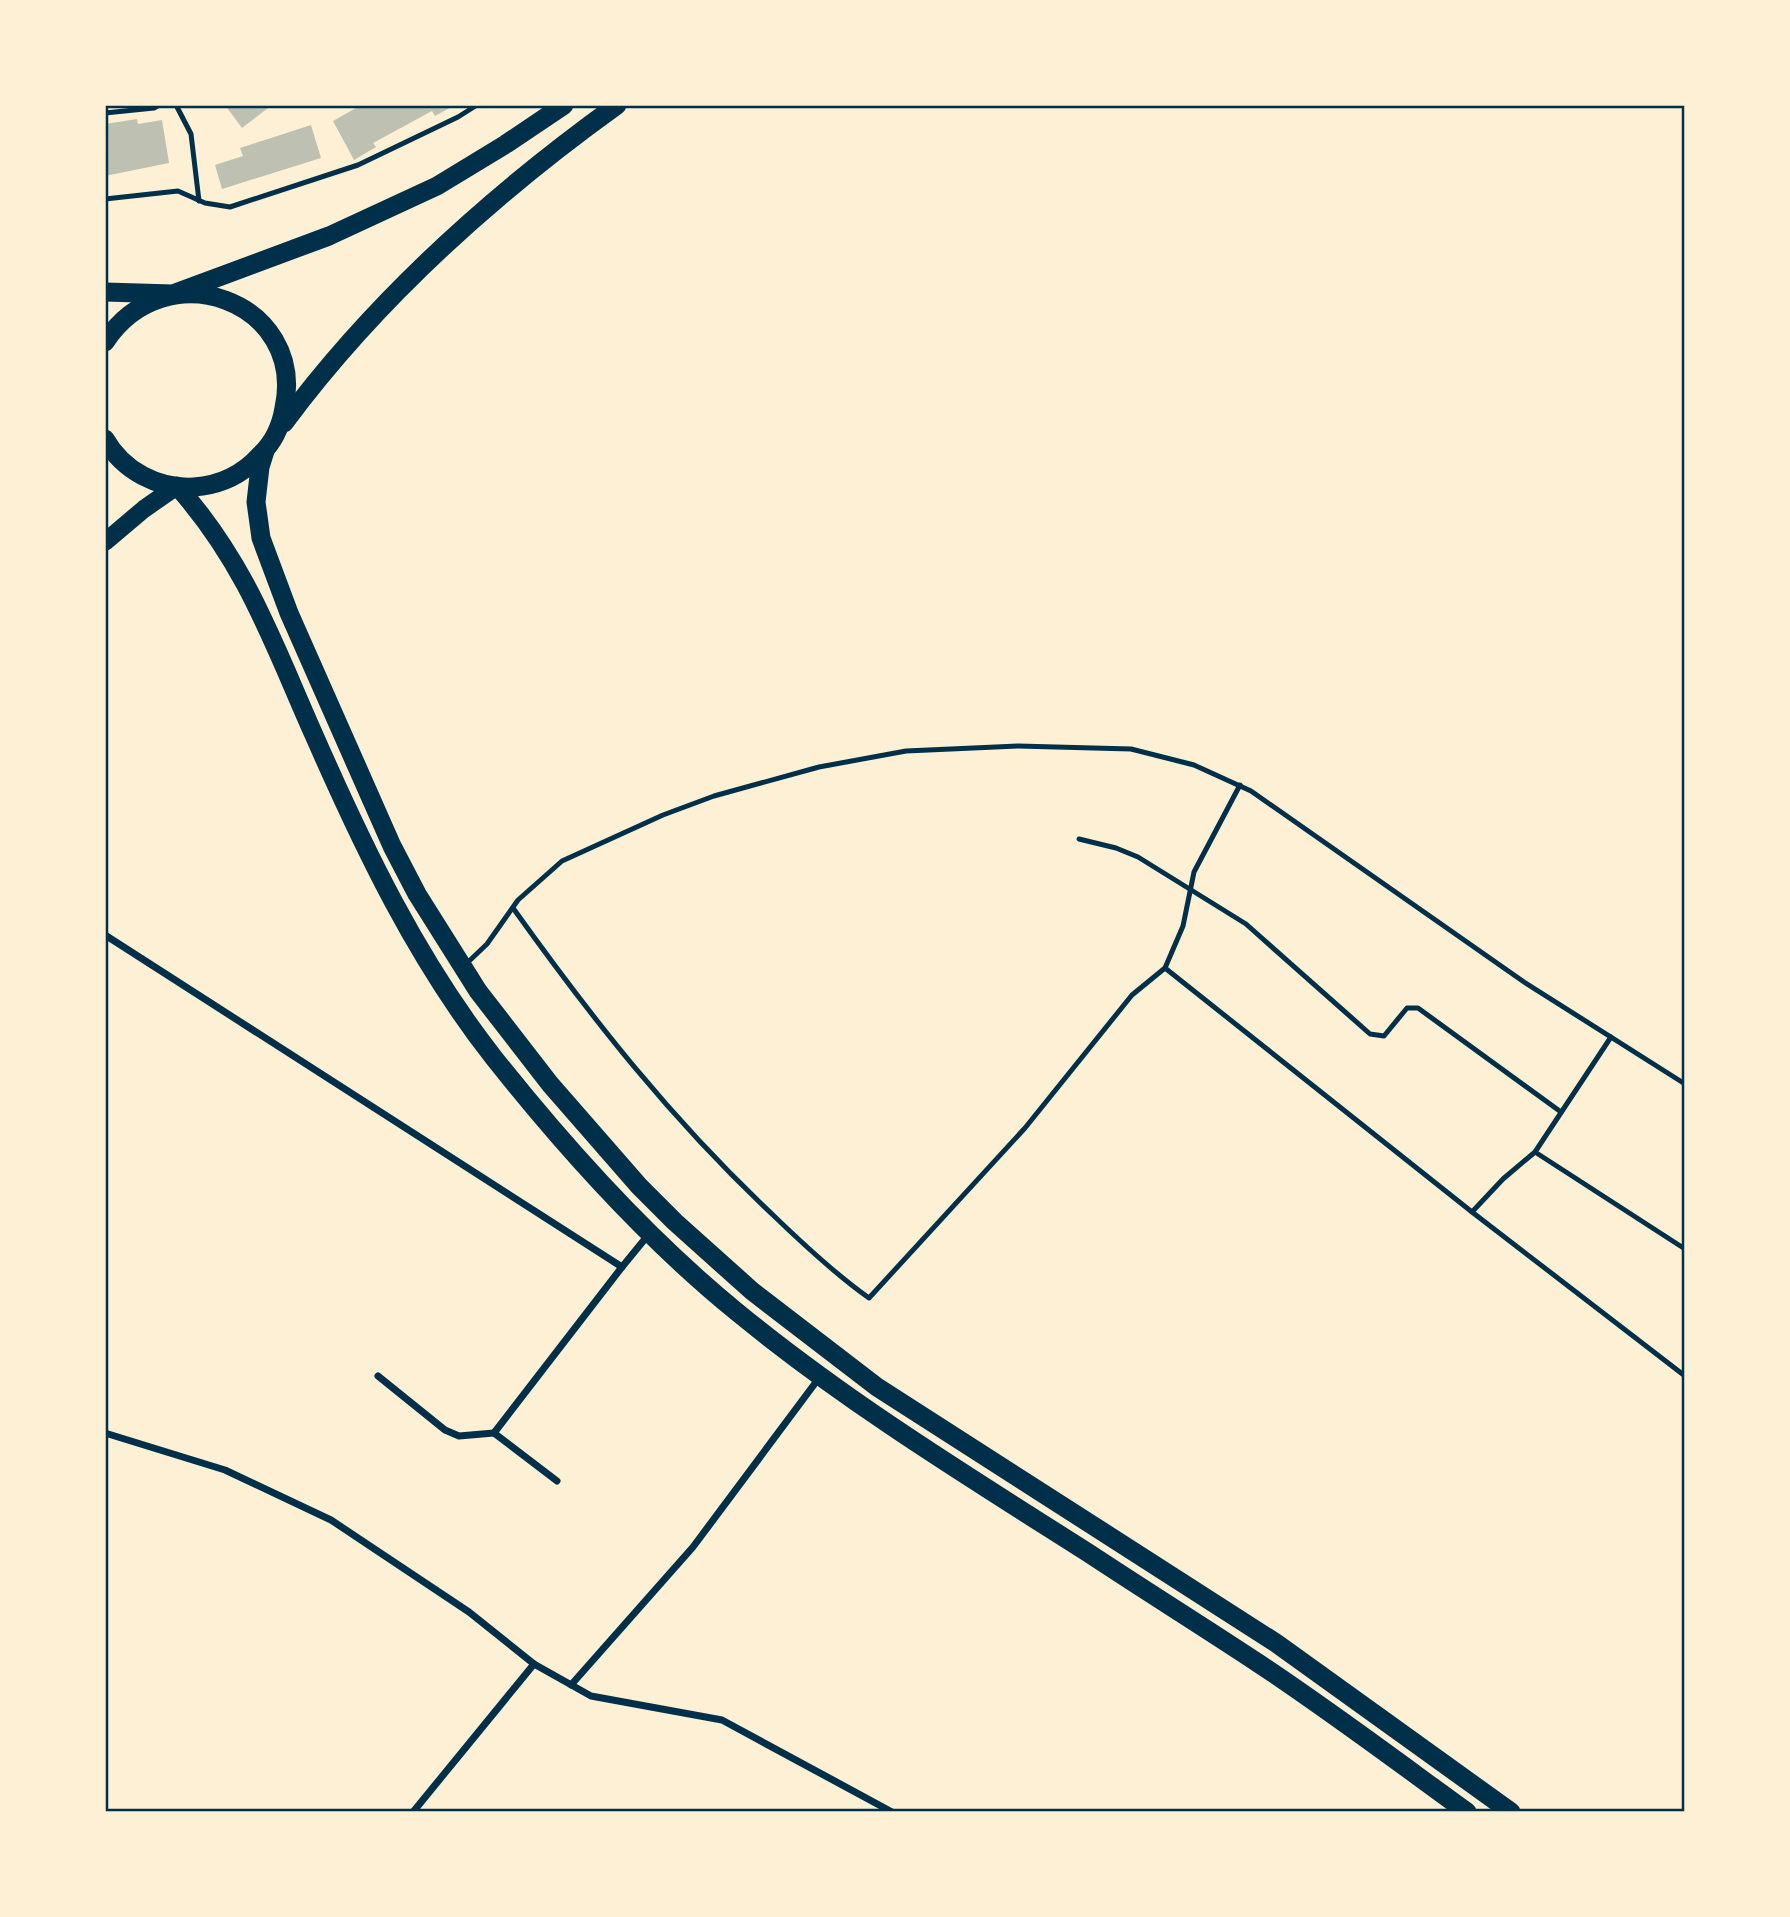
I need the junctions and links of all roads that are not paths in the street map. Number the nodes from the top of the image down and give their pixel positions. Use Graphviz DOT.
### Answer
graph roads {
  1 [pos="159,105"];
  2 [pos="176,105"];
  3 [pos="477,105"];
  4 [pos="564,105"];
  5 [pos="617,105"];
  6 [pos="105,113"];
  7 [pos="105,199"];
  8 [pos="199,201"];
  9 [pos="105,292"];
  10 [pos="173,294"];
  11 [pos="105,342"];
  12 [pos="105,439"];
  13 [pos="270,443"];
  14 [pos="177,486"];
  15 [pos="105,542"];
  16 [pos="1240,785"];
  17 [pos="1079,839"];
  18 [pos="1191,890"];
  19 [pos="513,908"];
  20 [pos="105,935"];
  21 [pos="462,968"];
  22 [pos="1166,968"];
  23 [pos="1611,1037"];
  24 [pos="1685,1084"];
  25 [pos="1561,1112"];
  26 [pos="1535,1152"];
  27 [pos="1472,1212"];
  28 [pos="649,1233"];
  29 [pos="1685,1249"];
  30 [pos="622,1267"];
  31 [pos="378,1376"];
  32 [pos="1685,1376"];
  33 [pos="820,1377"];
  34 [pos="105,1433"];
  35 [pos="494,1433"];
  36 [pos="557,1481"];
  37 [pos="534,1664"];
  38 [pos="571,1685"];
  39 [pos="413,1812"];
  40 [pos="891,1812"];
  41 [pos="1467,1812"];
  42 [pos="1511,1812"];
  1 -- 6 [label="lane"];
  2 -- 8 [label="lane"];
  3 -- 8 [label="lane"];
  4 -- 10 [label="highway"];
  5 -- 13 [label="highway"];
  7 -- 8 [label="lane"];
  9 -- 10 [label="highway"];
  10 -- 11 [label="highway"];
  10 -- 13 [label="highway"];
  12 -- 14 [label="highway"];
  13 -- 14 [label="highway"];
  13 -- 21 [label="highway"];
  14 -- 15 [label="main road"];
  14 -- 28 [label="highway"];
  16 -- 18 [label="lane"];
  16 -- 19 [label="lane"];
  16 -- 23 [label="lane"];
  17 -- 18 [label="lane"];
  18 -- 22 [label="lane"];
  18 -- 25 [label="lane"];
  19 -- 21 [label="lane"];
  19 -- 22 [label="lane"];
  20 -- 30 [label="street"];
  21 -- 42 [label="highway"];
  22 -- 27 [label="lane"];
  23 -- 24 [label="lane"];
  23 -- 25 [label="lane"];
  25 -- 26 [label="lane"];
  26 -- 27 [label="lane"];
  26 -- 29 [label="lane"];
  27 -- 32 [label="lane"];
  28 -- 30 [label="street"];
  28 -- 33 [label="highway"];
  30 -- 35 [label="street"];
  31 -- 35 [label="street"];
  33 -- 38 [label="street"];
  33 -- 41 [label="highway"];
  34 -- 37 [label="street"];
  35 -- 36 [label="street"];
  37 -- 38 [label="street"];
  37 -- 39 [label="street"];
  38 -- 40 [label="street"];
}
